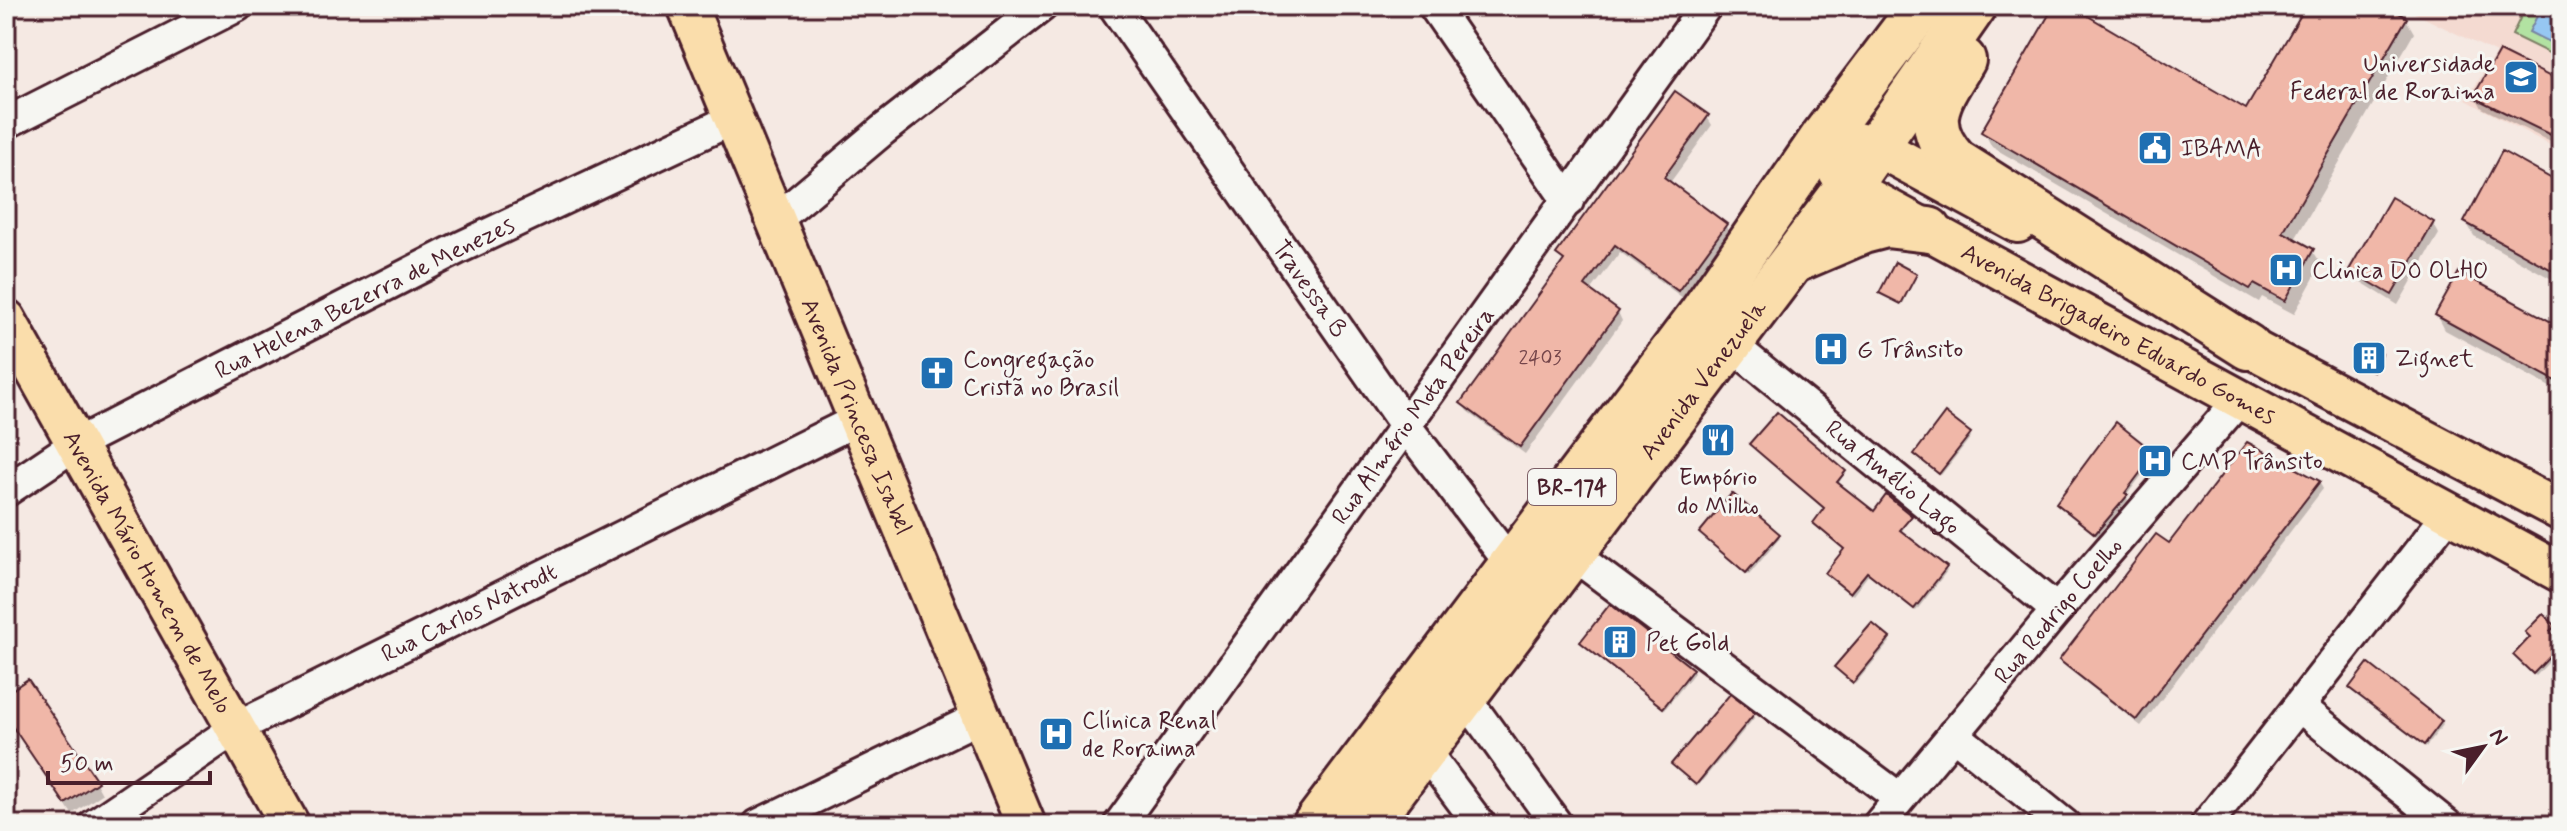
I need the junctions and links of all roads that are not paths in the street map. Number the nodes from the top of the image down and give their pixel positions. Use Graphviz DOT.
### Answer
graph roads {
  1 [pos="237,6"];
  2 [pos="687,6"];
  3 [pos="1042,6"];
  4 [pos="1114,6"];
  5 [pos="1434,6"];
  6 [pos="1706,6"];
  7 [pos="1922,6"];
  8 [pos="1974,6"];
  9 [pos="1997,6"];
  10 [pos="733,119"];
  11 [pos="6,123"];
  12 [pos="1822,139"];
  13 [pos="1876,146"];
  14 [pos="1848,187"];
  15 [pos="1568,201"];
  16 [pos="776,220"];
  17 [pos="1929,230"];
  18 [pos="1791,262"];
  19 [pos="6,319"];
  20 [pos="1729,343"];
  21 [pos="2248,347"];
  22 [pos="2240,399"];
  23 [pos="857,420"];
  24 [pos="1405,425"];
  25 [pos="76,444"];
  26 [pos="6,491"];
  27 [pos="2561,511"];
  28 [pos="2449,513"];
  29 [pos="1571,553"];
  30 [pos="1513,567"];
  31 [pos="2561,573"];
  32 [pos="2057,610"];
  33 [pos="1464,696"];
  34 [pos="2300,707"];
  35 [pos="980,717"];
  36 [pos="236,728"];
  37 [pos="1953,734"];
  38 [pos="1424,750"];
  39 [pos="1899,798"];
  40 [pos="94,825"];
  41 [pos="290,825"];
  42 [pos="758,825"];
  43 [pos="1026,825"];
  44 [pos="1119,825"];
  45 [pos="1315,825"];
  46 [pos="1367,825"];
  47 [pos="1480,825"];
  48 [pos="1557,825"];
  49 [pos="1878,825"];
  50 [pos="2065,825"];
  51 [pos="2206,825"];
  52 [pos="2447,825"];
  1 -- 11 [label="street"];
  2 -- 10 [label="main road, Avenida Princesa Isabel"];
  3 -- 16 [label="street"];
  4 -- 24 [label="street, Travessa B"];
  5 -- 15 [label="street"];
  6 -- 15 [label="street, Rua Almério Mota Pereira"];
  7 -- 12 [label="highway, Avenida Venezuela / BR-174"];
  8 -- 13 [label="highway, Avenida Venezuela / BR-174"];
  9 -- 21 [label="highway"];
  10 -- 16 [label="main road, Avenida Princesa Isabel"];
  10 -- 25 [label="street, Rua Helena Bezerra de Menezes"];
  12 -- 13 [label="main road, Avenida Brigadeiro Eduardo Gomes"];
  12 -- 14 [label="main road, Avenida Brigadeiro Eduardo Gomes"];
  12 -- 30 [label="highway, Avenida Venezuela / BR-174"];
  13 -- 14 [label="highway, Avenida Venezuela / BR-174"];
  13 -- 21 [label="main road, Avenida Brigadeiro Eduardo Gomes"];
  14 -- 17 [label="main road, Avenida Brigadeiro Eduardo Gomes"];
  14 -- 18 [label="highway, Avenida Venezuela / BR-174"];
  15 -- 24 [label="street, Rua Almério Mota Pereira"];
  16 -- 23 [label="main road, Avenida Princesa Isabel"];
  17 -- 18 [label="highway"];
  17 -- 22 [label="main road, Avenida Brigadeiro Eduardo Gomes"];
  18 -- 20 [label="highway, Avenida Venezuela / BR-174"];
  19 -- 25 [label="main road, Avenida Mário Homem de Melo"];
  20 -- 29 [label="highway, Avenida Venezuela / BR-174"];
  20 -- 32 [label="street, Rua Amélio Lago"];
  21 -- 27 [label="main road, Avenida Brigadeiro Eduardo Gomes"];
  22 -- 28 [label="main road, Avenida Brigadeiro Eduardo Gomes"];
  22 -- 32 [label="street, Rua Rodrigo Coelho"];
  23 -- 35 [label="main road, Avenida Princesa Isabel"];
  23 -- 36 [label="street, Rua Carlos Natrodt"];
  24 -- 30 [label="street, Travessa B"];
  24 -- 44 [label="street, Rua Almério Mota Pereira"];
  25 -- 26 [label="street, Rua Helena Bezerra de Menezes"];
  25 -- 36 [label="main road, Avenida Mário Homem de Melo"];
  28 -- 31 [label="main road, Avenida Brigadeiro Eduardo Gomes"];
  28 -- 34 [label="street"];
  29 -- 33 [label="highway, Avenida Venezuela / BR-174"];
  29 -- 39 [label="street"];
  30 -- 45 [label="highway, Avenida Venezuela / BR-174"];
  32 -- 37 [label="street, Rua Rodrigo Coelho"];
  33 -- 38 [label="highway, Avenida Venezuela / BR-174"];
  33 -- 48 [label="street"];
  34 -- 51 [label="street"];
  34 -- 52 [label="street"];
  35 -- 42 [label="street"];
  35 -- 43 [label="main road, Avenida Princesa Isabel"];
  36 -- 40 [label="street, Rua Carlos Natrodt"];
  36 -- 41 [label="main road, Avenida Mário Homem de Melo"];
  37 -- 39 [label="street, Rua Rodrigo Coelho"];
  37 -- 50 [label="street"];
  38 -- 46 [label="highway, Avenida Venezuela / BR-174"];
  38 -- 47 [label="street"];
  39 -- 49 [label="street, Rua Rodrigo Coelho"];
}
